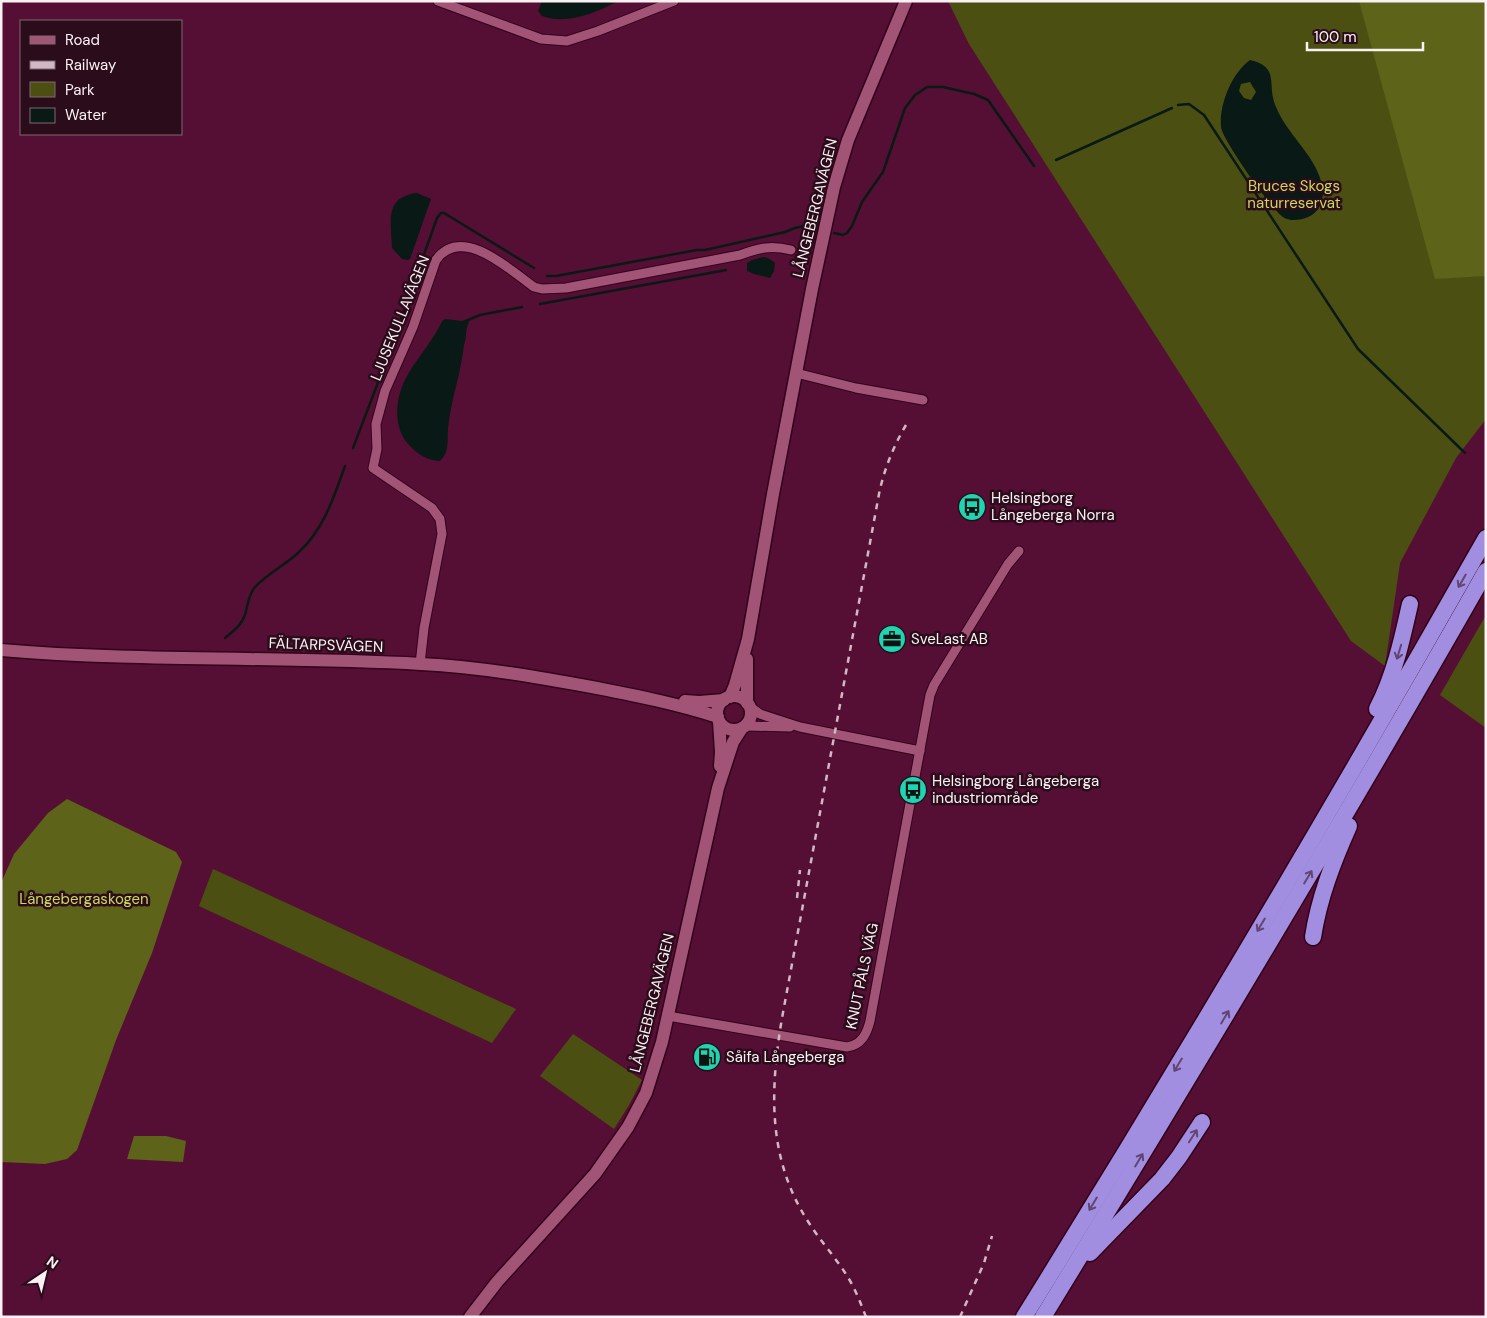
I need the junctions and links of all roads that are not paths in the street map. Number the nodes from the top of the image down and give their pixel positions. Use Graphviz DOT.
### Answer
graph roads {
  1 [pos="438,1"];
  2 [pos="674,1"];
  3 [pos="906,1"];
  4 [pos="658,4"];
  5 [pos="791,250"];
  6 [pos="796,373"];
  7 [pos="923,400"];
  8 [pos="1486,538"];
  9 [pos="1019,551"];
  10 [pos="1486,571"];
  11 [pos="1410,604"];
  12 [pos="748,639"];
  13 [pos="1,650"];
  14 [pos="420,664"];
  15 [pos="648,697"];
  16 [pos="727,699"];
  17 [pos="748,705"];
  18 [pos="719,719"];
  19 [pos="744,727"];
  20 [pos="800,727"];
  21 [pos="1389,738"];
  22 [pos="920,751"];
  23 [pos="718,788"];
  24 [pos="1331,807"];
  25 [pos="1313,937"];
  26 [pos="668,1016"];
  27 [pos="1202,1122"];
  28 [pos="1068,1276"];
  29 [pos="470,1317"];
  30 [pos="1024,1317"];
  31 [pos="1043,1317"];
  1 -- 4 [label="street"];
  2 -- 4 [label="street"];
  3 -- 6 [label="street, LÅNGEBERGAVÄGEN"];
  5 -- 14 [label="street, LJUSEKULLAVÄGEN"];
  6 -- 7 [label="street"];
  6 -- 12 [label="street, LÅNGEBERGAVÄGEN"];
  8 -- 24 [label="highway, one-way"];
  9 -- 22 [label="street, KNUT PÅLS VÄG"];
  10 -- 21 [label="highway"];
  11 -- 24 [label="highway, one-way"];
  12 -- 16 [label="street, LÅNGEBERGAVÄGEN"];
  12 -- 17 [label="street, LÅNGEBERGAVÄGEN"];
  13 -- 14 [label="street, FÄLTARPSVÄGEN"];
  14 -- 15 [label="street, FÄLTARPSVÄGEN"];
  15 -- 16 [label="street, FÄLTARPSVÄGEN"];
  15 -- 18 [label="street, FÄLTARPSVÄGEN"];
  16 -- 17 [label="street"];
  16 -- 18 [label="street"];
  17 -- 19 [label="street"];
  17 -- 20 [label="street"];
  18 -- 19 [label="street"];
  18 -- 23 [label="street, LÅNGEBERGAVÄGEN"];
  19 -- 20 [label="street"];
  19 -- 23 [label="street, LÅNGEBERGAVÄGEN"];
  20 -- 22 [label="street"];
  21 -- 25 [label="highway"];
  28 -- 21 [label="highway, one-way"];
  22 -- 26 [label="street, KNUT PÅLS VÄG"];
  23 -- 26 [label="street, LÅNGEBERGAVÄGEN"];
  24 -- 30 [label="highway, one-way"];
  26 -- 29 [label="street, LÅNGEBERGAVÄGEN"];
  28 -- 27 [label="highway, one-way"];
  28 -- 31 [label="highway"];
}
